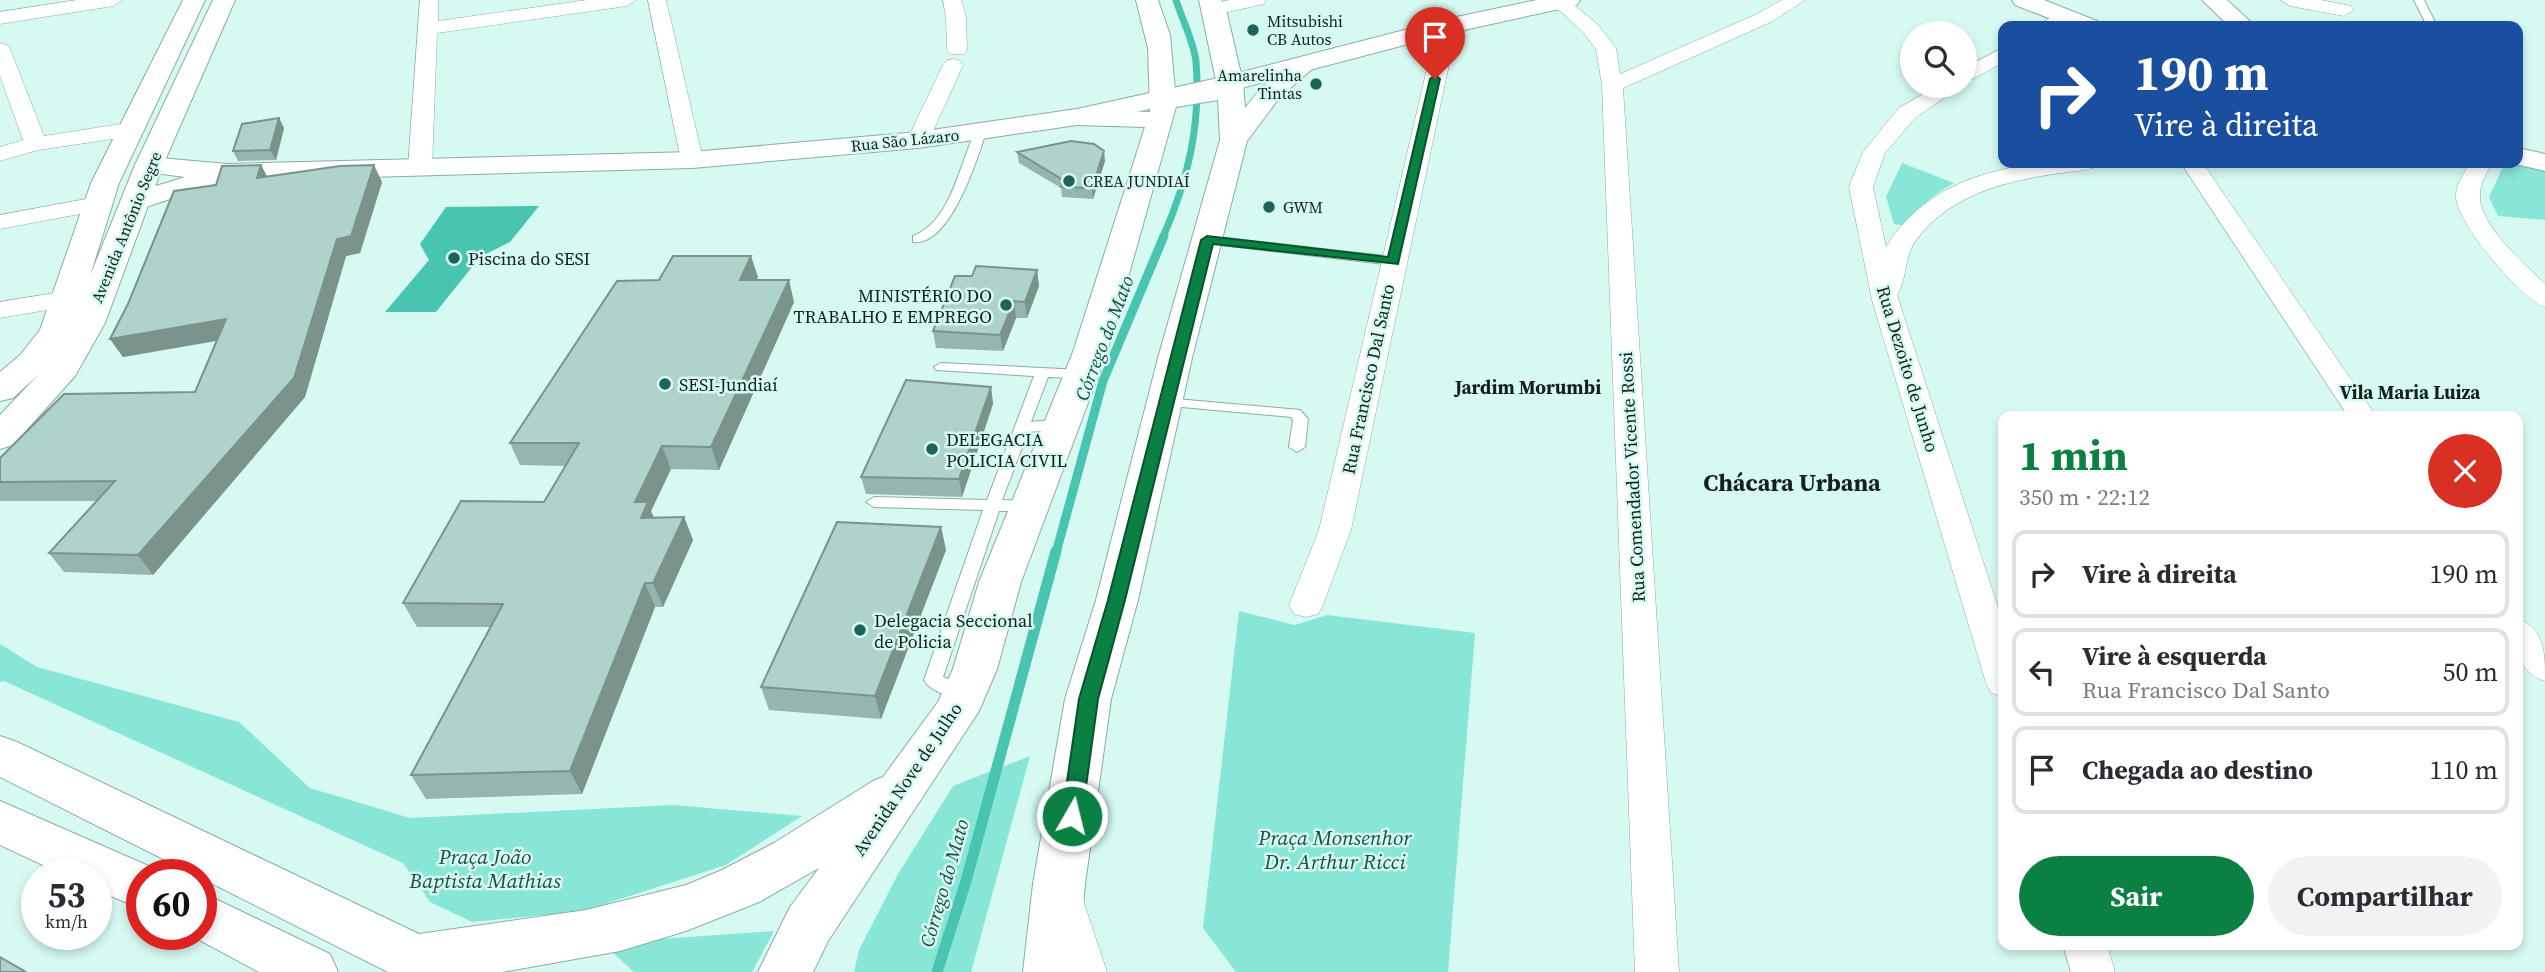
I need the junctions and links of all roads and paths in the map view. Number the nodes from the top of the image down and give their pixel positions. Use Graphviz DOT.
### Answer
graph roads {
  1 [pos="113,0"];
  2 [pos="194,0"];
  3 [pos="224,0"];
  4 [pos="429,0"];
  5 [pos="627,0"];
  6 [pos="657,0"];
  7 [pos="952,0"];
  8 [pos="1147,0"];
  9 [pos="1256,0"];
  10 [pos="1796,0"];
  11 [pos="2023,0"];
  12 [pos="2213,0"];
  13 [pos="2291,0"];
  14 [pos="2419,0"];
  15 [pos="1562,1"];
  16 [pos="1212,4"];
  17 [pos="2344,10"];
  18 [pos="0,18"];
  19 [pos="2055,21"];
  20 [pos="2237,21"];
  21 [pos="2430,21"];
  22 [pos="1447,26"];
  23 [pos="428,28"];
  24 [pos="0,48"];
  25 [pos="1998,57"];
  26 [pos="1307,63"];
  27 [pos="1977,70"];
  28 [pos="1612,85"];
  29 [pos="1221,88"];
  30 [pos="1931,98"];
  31 [pos="1168,103"];
  32 [pos="9,105"];
  33 [pos="133,129"];
  34 [pos="980,132"];
  35 [pos="918,140"];
  36 [pos="1234,140"];
  37 [pos="36,144"];
  38 [pos="0,154"];
  39 [pos="2523,157"];
  40 [pos="692,160"];
  41 [pos="2545,163"];
  42 [pos="149,165"];
  43 [pos="420,168"];
  44 [pos="2036,168"];
  45 [pos="2190,168"];
  46 [pos="2478,168"];
  47 [pos="227,173"];
  48 [pos="101,194"];
  49 [pos="137,201"];
  50 [pos="0,222"];
  51 [pos="917,239"];
  52 [pos="1207,240"];
  53 [pos="1394,261"];
  54 [pos="67,299"];
  55 [pos="2545,299"];
  56 [pos="1885,300"];
  57 [pos="0,310"];
  58 [pos="941,367"];
  59 [pos="1063,373"];
  60 [pos="0,390"];
  61 [pos="1165,402"];
  62 [pos="2359,411"];
  63 [pos="1062,424"];
  64 [pos="1022,428"];
  65 [pos="0,437"];
  66 [pos="1297,447"];
  67 [pos="874,502"];
  68 [pos="1011,505"];
  69 [pos="1306,605"];
  70 [pos="2523,638"];
  71 [pos="1998,664"];
  72 [pos="2545,667"];
  73 [pos="0,755"];
  74 [pos="909,782"];
  75 [pos="0,822"];
  76 [pos="126,880"];
  77 [pos="1059,884"];
  78 [pos="217,923"];
  79 [pos="2086,950"];
  80 [pos="429,966"];
  81 [pos="311,972"];
  82 [pos="785,972"];
  83 [pos="1050,972"];
  84 [pos="1085,972"];
  85 [pos="1657,972"];
  86 [pos="2093,972"];
  1 -- 18 [label="street"];
  2 -- 33 [label="main road, Avenida Antônio Segre"];
  3 -- 42 [label="main road, Avenida Antônio Segre"];
  4 -- 23 [label="street"];
  5 -- 23 [label="street"];
  6 -- 40 [label="street"];
  7 -- 35 [label="street"];
  8 -- 31 [label="main road, Avenida Nove de Julho"];
  9 -- 16 [label="street"];
  10 -- 28 [label="street"];
  11 -- 19 [label="main road"];
  12 -- 20 [label="main road"];
  13 -- 17 [label="street"];
  14 -- 21 [label="lane"];
  15 -- 22 [label="main road"];
  15 -- 28 [label="street, Rua Comendador Vicente Rossi"];
  16 -- 29 [label="main road"];
  22 -- 26 [label="main road"];
  22 -- 53 [label="street, Rua Francisco Dal Santo"];
  23 -- 43 [label="street"];
  24 -- 32 [label="street"];
  25 -- 27 [label="street"];
  26 -- 29 [label="main road"];
  26 -- 36 [label="main road"];
  28 -- 85 [label="street, Rua Comendador Vicente Rossi"];
  29 -- 31 [label="main road"];
  29 -- 36 [label="main road"];
  30 -- 56 [label="street, Rua Dezoito de Junho"];
  31 -- 34 [label="main road, Rua São Lázaro"];
  31 -- 59 [label="main road, Avenida Nove de Julho"];
  32 -- 37 [label="street"];
  33 -- 37 [label="street"];
  33 -- 48 [label="main road, Avenida Antônio Segre"];
  34 -- 35 [label="main road, Rua São Lázaro"];
  34 -- 51 [label="lane"];
  35 -- 40 [label="main road, Rua São Lázaro"];
  36 -- 52 [label="main road"];
  37 -- 38 [label="street"];
  39 -- 41 [label="main road"];
  40 -- 43 [label="main road, Rua São Lázaro"];
  42 -- 47 [label="main road, Rua São Lázaro"];
  42 -- 49 [label="main road, Avenida Antônio Segre"];
  43 -- 47 [label="main road, Rua São Lázaro"];
  44 -- 56 [label="street"];
  45 -- 62 [label="street"];
  46 -- 55 [label="street"];
  47 -- 49 [label="main road, Rua São Lázaro"];
  48 -- 49 [label="main road"];
  48 -- 50 [label="street"];
  48 -- 54 [label="main road, Avenida Antônio Segre"];
  49 -- 65 [label="main road, Avenida Antônio Segre"];
  52 -- 53 [label="lane"];
  52 -- 61 [label="main road"];
  53 -- 69 [label="street, Rua Francisco Dal Santo"];
  54 -- 57 [label="street"];
  54 -- 60 [label="main road, Avenida Antônio Segre"];
  56 -- 71 [label="street, Rua Dezoito de Junho"];
  58 -- 59 [label="lane"];
  59 -- 63 [label="main road, Avenida Nove de Julho"];
  59 -- 64 [label="lane"];
  61 -- 66 [label="lane"];
  61 -- 77 [label="main road"];
  63 -- 64 [label="lane"];
  63 -- 68 [label="main road, Avenida Nove de Julho"];
  64 -- 68 [label="lane"];
  67 -- 68 [label="lane"];
  68 -- 74 [label="main road, Avenida Nove de Julho"];
  70 -- 72 [label="street"];
  73 -- 80 [label="main road"];
  74 -- 80 [label="main road"];
  74 -- 82 [label="main road, Avenida Nove de Julho"];
  75 -- 76 [label="main road"];
  77 -- 83 [label="main road"];
  77 -- 84 [label="street"];
  78 -- 81 [label="main road"];
  79 -- 86 [label="street"];
}
